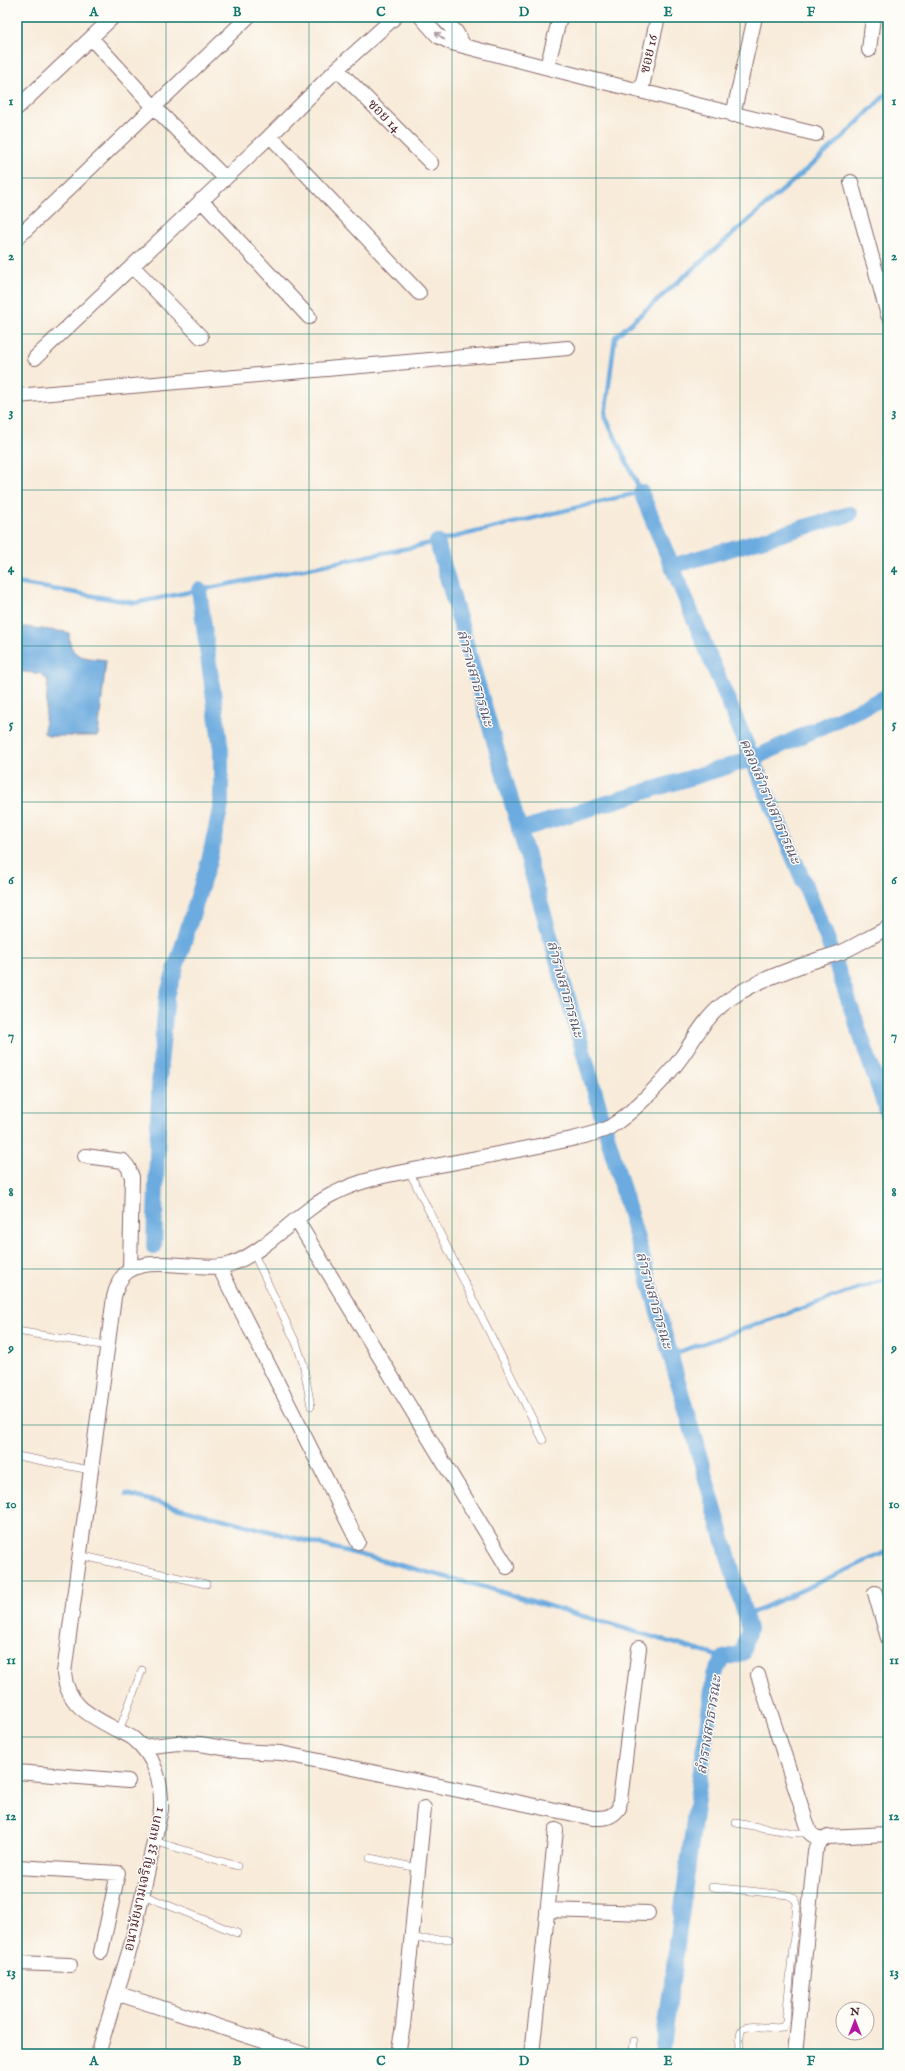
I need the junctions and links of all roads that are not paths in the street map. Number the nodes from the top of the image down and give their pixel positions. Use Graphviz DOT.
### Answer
graph roads {
  1 [pos="113,17"];
  2 [pos="248,17"];
  3 [pos="395,17"];
  4 [pos="421,17"];
  5 [pos="442,17"];
  6 [pos="560,17"];
  7 [pos="658,17"];
  8 [pos="755,17"];
  9 [pos="873,17"];
  10 [pos="91,38"];
  11 [pos="464,46"];
  12 [pos="870,50"];
  13 [pos="547,67"];
  14 [pos="337,69"];
  15 [pos="641,91"];
  16 [pos="154,107"];
  17 [pos="17,108"];
  18 [pos="733,115"];
  19 [pos="816,134"];
  20 [pos="270,136"];
  21 [pos="431,163"];
  22 [pos="225,178"];
  23 [pos="850,182"];
  24 [pos="201,200"];
  25 [pos="17,238"];
  26 [pos="133,267"];
  27 [pos="419,293"];
  28 [pos="888,315"];
  29 [pos="308,317"];
  30 [pos="201,337"];
  31 [pos="568,348"];
  32 [pos="35,358"];
  33 [pos="17,396"];
  34 [pos="888,928"];
  35 [pos="85,1156"];
  36 [pos="409,1171"];
  37 [pos="296,1219"];
  38 [pos="253,1252"];
  39 [pos="219,1267"];
  40 [pos="130,1270"];
  41 [pos="17,1331"];
  42 [pos="107,1346"];
  43 [pos="311,1406"];
  44 [pos="543,1440"];
  45 [pos="17,1456"];
  46 [pos="90,1470"];
  47 [pos="358,1542"];
  48 [pos="79,1554"];
  49 [pos="507,1566"];
  50 [pos="206,1584"];
  51 [pos="875,1593"];
  52 [pos="888,1638"];
  53 [pos="639,1648"];
  54 [pos="142,1670"];
  55 [pos="758,1675"];
  56 [pos="119,1731"];
  57 [pos="142,1747"];
  58 [pos="17,1772"];
  59 [pos="128,1781"];
  60 [pos="424,1808"];
  61 [pos="736,1823"];
  62 [pos="556,1830"];
  63 [pos="888,1834"];
  64 [pos="816,1837"];
  65 [pos="154,1841"];
  66 [pos="370,1858"];
  67 [pos="237,1866"];
  68 [pos="17,1867"];
  69 [pos="418,1868"];
  70 [pos="712,1887"];
  71 [pos="143,1895"];
  72 [pos="547,1910"];
  73 [pos="648,1913"];
  74 [pos="237,1933"];
  75 [pos="411,1939"];
  76 [pos="449,1939"];
  77 [pos="101,1952"];
  78 [pos="17,1963"];
  79 [pos="70,1965"];
  80 [pos="116,1993"];
  81 [pos="634,2041"];
  82 [pos="98,2054"];
  83 [pos="303,2054"];
  84 [pos="398,2054"];
  85 [pos="532,2054"];
  86 [pos="633,2054"];
  87 [pos="740,2054"];
  88 [pos="795,2054"];
  1 -- 10 [label="street"];
  2 -- 16 [label="street"];
  3 -- 14 [label="street"];
  11 -- 4 [label="street, one-way"];
  5 -- 11 [label="street"];
  6 -- 13 [label="street"];
  7 -- 15 [label="street, ซอย 16"];
  8 -- 18 [label="street"];
  9 -- 12 [label="street"];
  10 -- 16 [label="street"];
  10 -- 17 [label="street"];
  11 -- 13 [label="street"];
  13 -- 15 [label="street"];
  14 -- 20 [label="street"];
  14 -- 21 [label="street, ซอย 14"];
  15 -- 18 [label="street"];
  16 -- 22 [label="street"];
  16 -- 25 [label="street"];
  18 -- 19 [label="street"];
  20 -- 22 [label="street"];
  20 -- 27 [label="street"];
  22 -- 24 [label="street"];
  23 -- 28 [label="street"];
  24 -- 26 [label="street"];
  24 -- 29 [label="street"];
  26 -- 30 [label="street"];
  26 -- 32 [label="street"];
  31 -- 33 [label="street"];
  34 -- 36 [label="street"];
  35 -- 40 [label="street"];
  36 -- 37 [label="street"];
  36 -- 44 [label="lane"];
  37 -- 38 [label="street"];
  37 -- 49 [label="street"];
  38 -- 39 [label="street"];
  38 -- 43 [label="lane"];
  39 -- 40 [label="street"];
  39 -- 47 [label="street"];
  40 -- 42 [label="street, อนามัยงามเจริญ 33 แยก 1"];
  41 -- 42 [label="lane"];
  42 -- 46 [label="street, อนามัยงามเจริญ 33 แยก 1"];
  45 -- 46 [label="lane"];
  46 -- 48 [label="street, อนามัยงามเจริญ 33 แยก 1"];
  48 -- 50 [label="lane"];
  48 -- 56 [label="street, อนามัยงามเจริญ 33 แยก 1"];
  51 -- 52 [label="street"];
  53 -- 57 [label="street"];
  54 -- 56 [label="lane"];
  55 -- 64 [label="street"];
  56 -- 57 [label="street, อนามัยงามเจริญ 33 แยก 1"];
  57 -- 65 [label="street, อนามัยงามเจริญ 33 แยก 1"];
  58 -- 59 [label="street"];
  60 -- 69 [label="street"];
  61 -- 64 [label="lane"];
  62 -- 72 [label="street"];
  63 -- 64 [label="street"];
  64 -- 88 [label="street"];
  65 -- 67 [label="lane"];
  65 -- 71 [label="street, อนามัยงามเจริญ 33 แยก 1"];
  66 -- 69 [label="lane"];
  68 -- 77 [label="street"];
  69 -- 75 [label="street"];
  70 -- 87 [label="lane"];
  71 -- 74 [label="lane"];
  71 -- 80 [label="street, อนามัยงามเจริญ 33 แยก 1"];
  72 -- 73 [label="street"];
  72 -- 85 [label="street"];
  75 -- 76 [label="lane"];
  75 -- 84 [label="street"];
  78 -- 79 [label="street"];
  80 -- 82 [label="street, อนามัยงามเจริญ 33 แยก 1"];
  80 -- 83 [label="street"];
  81 -- 86 [label="lane"];
}
